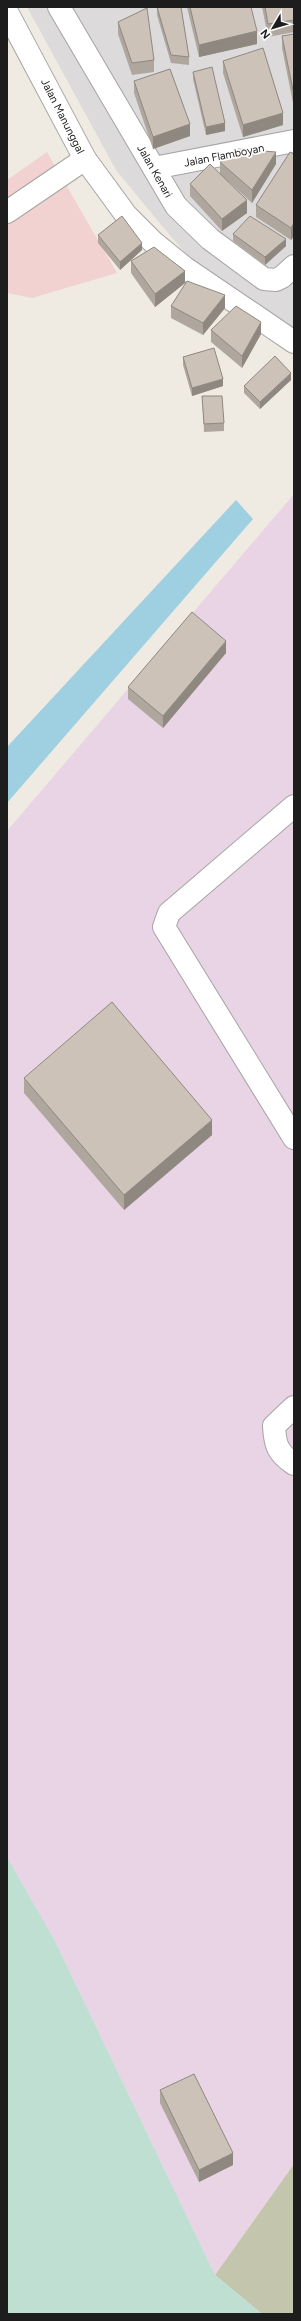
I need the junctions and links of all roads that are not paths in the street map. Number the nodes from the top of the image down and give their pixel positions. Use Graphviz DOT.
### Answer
graph roads {
  1 [pos="59,7"];
  2 [pos="7,12"];
  3 [pos="294,141"];
  4 [pos="85,159"];
  5 [pos="154,168"];
  6 [pos="7,212"];
  7 [pos="294,266"];
  8 [pos="294,342"];
  9 [pos="294,806"];
  10 [pos="294,1138"];
  11 [pos="294,1407"];
  12 [pos="294,1464"];
  1 -- 5 [label="street, Jalan Kenari"];
  2 -- 4 [label="street, Jalan Manunggal"];
  3 -- 5 [label="street, Jalan Flamboyan"];
  4 -- 6 [label="street"];
  4 -- 8 [label="street, Jalan Manunggal"];
  5 -- 7 [label="street, Jalan Kenari"];
  9 -- 10 [label="street"];
  11 -- 12 [label="street"];
}
